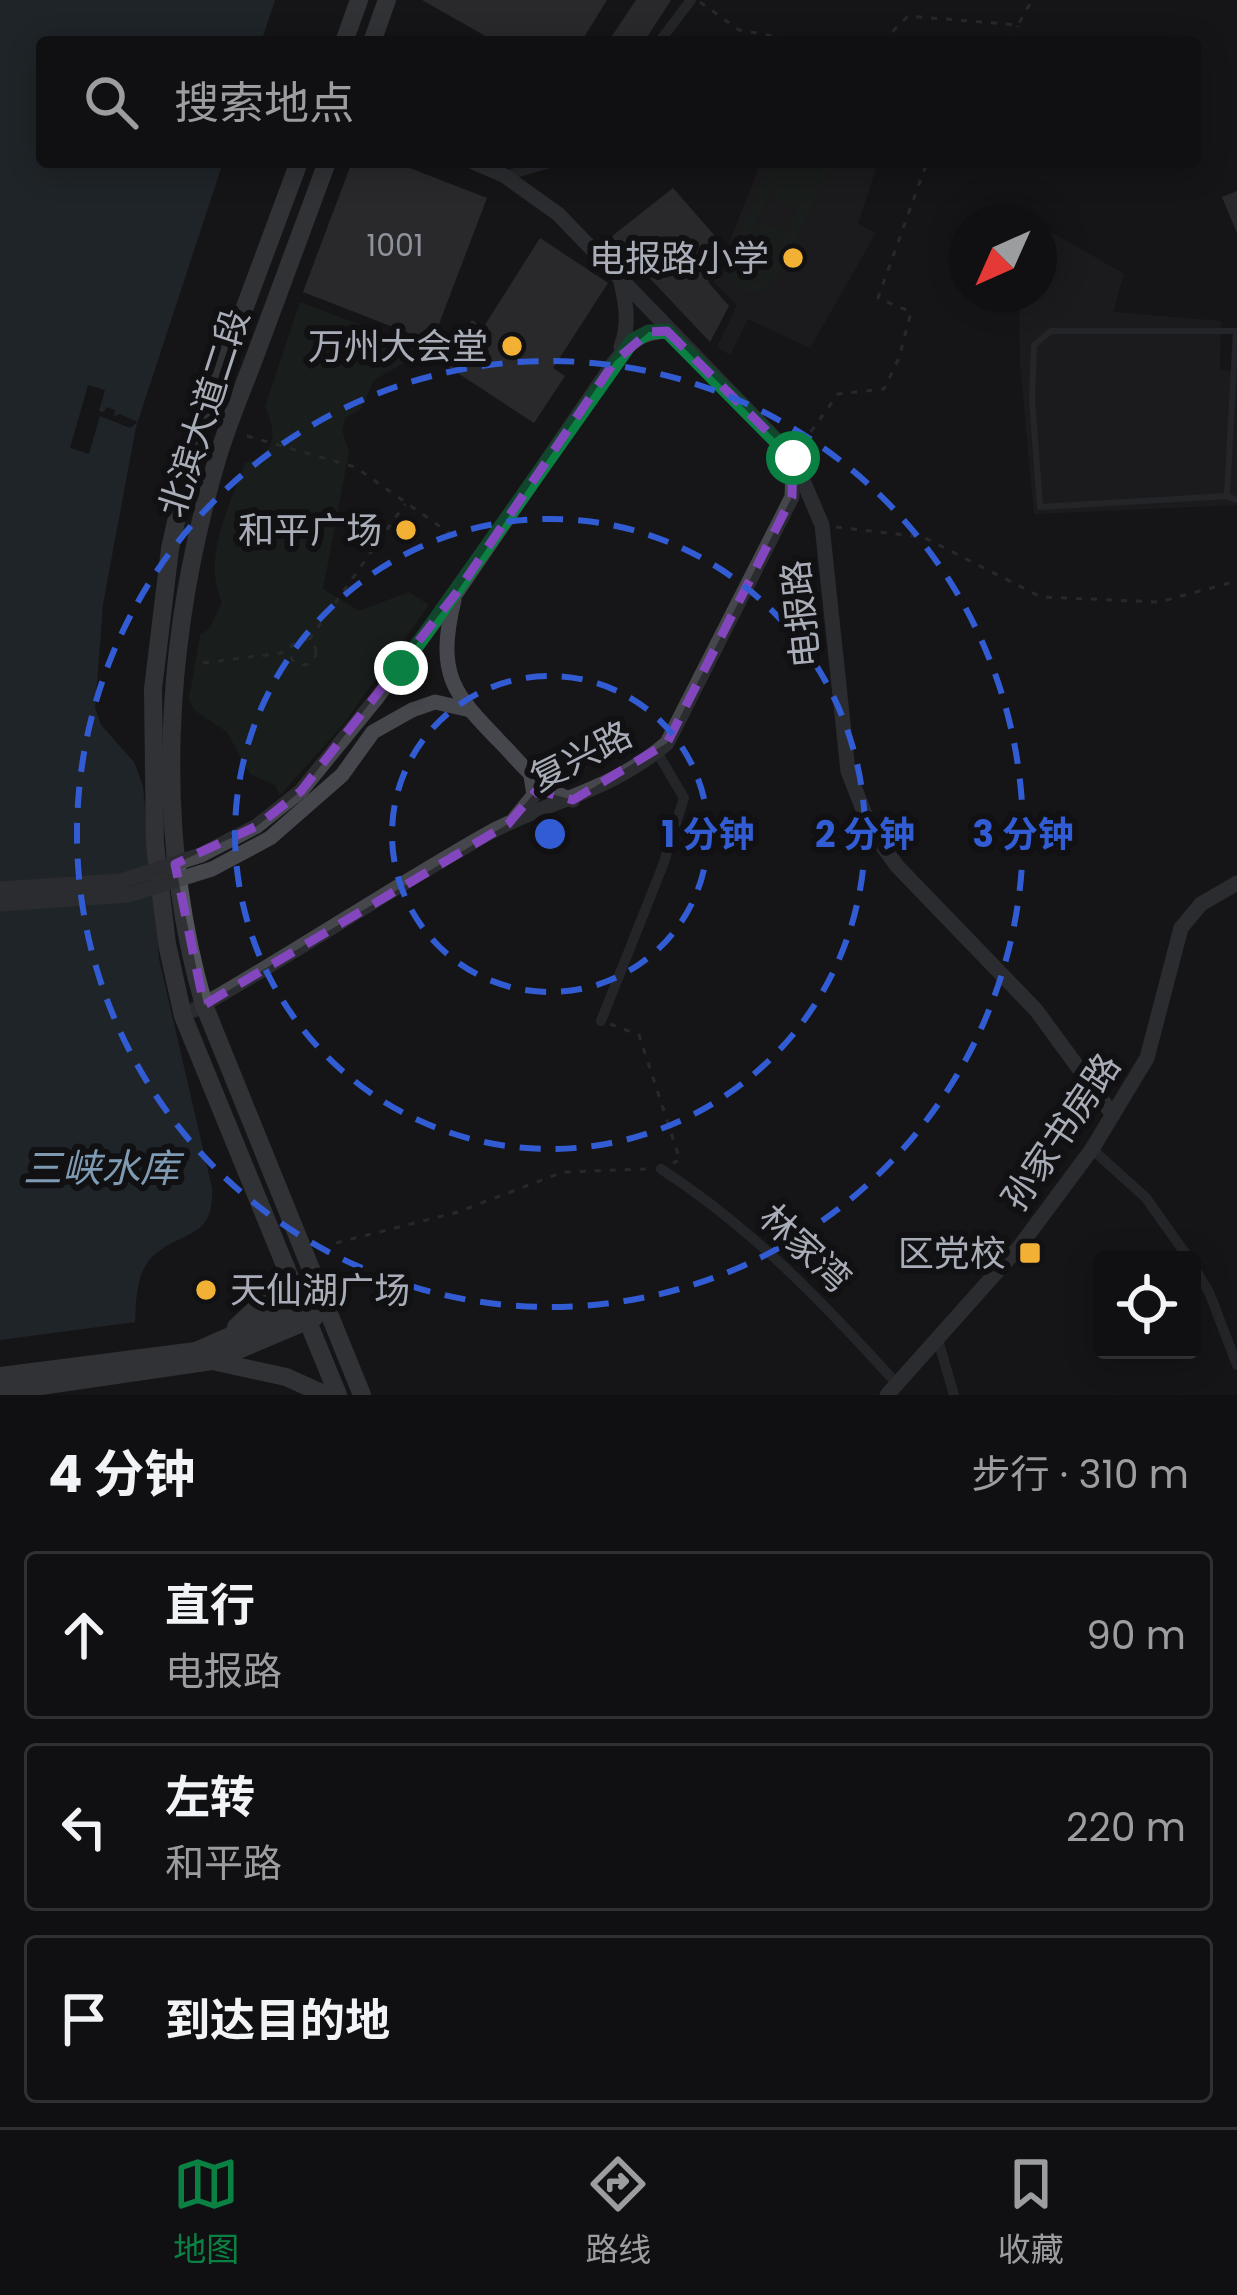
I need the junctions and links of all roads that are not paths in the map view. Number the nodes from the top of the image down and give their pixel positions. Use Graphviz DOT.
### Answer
graph roads {
  1 [pos="359,0"];
  2 [pos="387,0"];
  3 [pos="694,0"];
  4 [pos="346,36"];
  5 [pos="374,36"];
  6 [pos="664,36"];
  7 [pos="297,168"];
  8 [pos="325,168"];
  9 [pos="487,168"];
  10 [pos="532,168"];
  11 [pos="505,176"];
  12 [pos="620,281"];
  13 [pos="667,331"];
  14 [pos="1236,331"];
  15 [pos="615,361"];
  16 [pos="793,458"];
  17 [pos="1227,496"];
  18 [pos="1237,500"];
  19 [pos="821,523"];
  20 [pos="780,524"];
  21 [pos="457,592"];
  22 [pos="466,709"];
  23 [pos="657,752"];
  24 [pos="531,776"];
  25 [pos="573,800"];
  26 [pos="508,824"];
  27 [pos="1237,883"];
  28 [pos="0,889"];
  29 [pos="0,904"];
  30 [pos="204,1005"];
  31 [pos="183,1016"];
  32 [pos="602,1021"];
  33 [pos="1113,1115"];
  34 [pos="1092,1149"];
  35 [pos="661,1169"];
  36 [pos="1183,1251"];
  37 [pos="286,1268"];
  38 [pos="1201,1279"];
  39 [pos="326,1303"];
  40 [pos="304,1313"];
  41 [pos="938,1340"];
  42 [pos="201,1356"];
  43 [pos="1237,1365"];
  44 [pos="0,1376"];
  45 [pos="892,1389"];
  46 [pos="0,1392"];
  47 [pos="326,1395"];
  48 [pos="338,1395"];
  49 [pos="362,1395"];
  50 [pos="954,1395"];
  1 -- 4 [label="main road"];
  2 -- 5 [label="main road"];
  3 -- 6 [label="street"];
  7 -- 31 [label="main road, 北滨大道二段, bridge"];
  8 -- 30 [label="main road, 北滨大道二段, bridge"];
  9 -- 11 [label="main road, 电报路"];
  10 -- 11 [label="street"];
  11 -- 12 [label="main road, 电报路"];
  12 -- 13 [label="main road, 电报路"];
  12 -- 15 [label="main road"];
  13 -- 15 [label="main road"];
  13 -- 16 [label="main road, 电报路"];
  14 -- 17 [label="lane"];
  14 -- 17 [label="lane"];
  15 -- 21 [label="main road"];
  16 -- 19 [label="main road, 电报路"];
  16 -- 20 [label="main road, 复兴路"];
  17 -- 18 [label="lane"];
  19 -- 20 [label="main road"];
  19 -- 33 [label="main road, 电报路"];
  20 -- 23 [label="main road, 复兴路"];
  21 -- 22 [label="main road"];
  21 -- 28 [label="main road, bridge"];
  22 -- 24 [label="main road"];
  22 -- 29 [label="main road, bridge"];
  23 -- 25 [label="main road, 复兴路"];
  23 -- 32 [label="street"];
  24 -- 25 [label="main road"];
  24 -- 26 [label="main road"];
  25 -- 26 [label="main road, 复兴路"];
  26 -- 30 [label="main road, 复兴路"];
  27 -- 33 [label="main road, 孙家书房路"];
  30 -- 31 [label="main road, 复兴路"];
  30 -- 39 [label="main road, 北滨大道二段"];
  31 -- 37 [label="main road, 北滨大道二段"];
  33 -- 34 [label="main road, 孙家书房路"];
  34 -- 36 [label="street"];
  34 -- 41 [label="main road, 孙家书房路"];
  35 -- 45 [label="street, 林家湾"];
  37 -- 40 [label="main road"];
  37 -- 42 [label="main road"];
  38 -- 43 [label="street"];
  39 -- 40 [label="main road"];
  39 -- 49 [label="main road"];
  40 -- 42 [label="main road"];
  40 -- 48 [label="main road"];
  41 -- 45 [label="main road, 孙家书房路"];
  41 -- 50 [label="street"];
  42 -- 44 [label="main road"];
  42 -- 46 [label="main road"];
  42 -- 47 [label="main road"];
}
